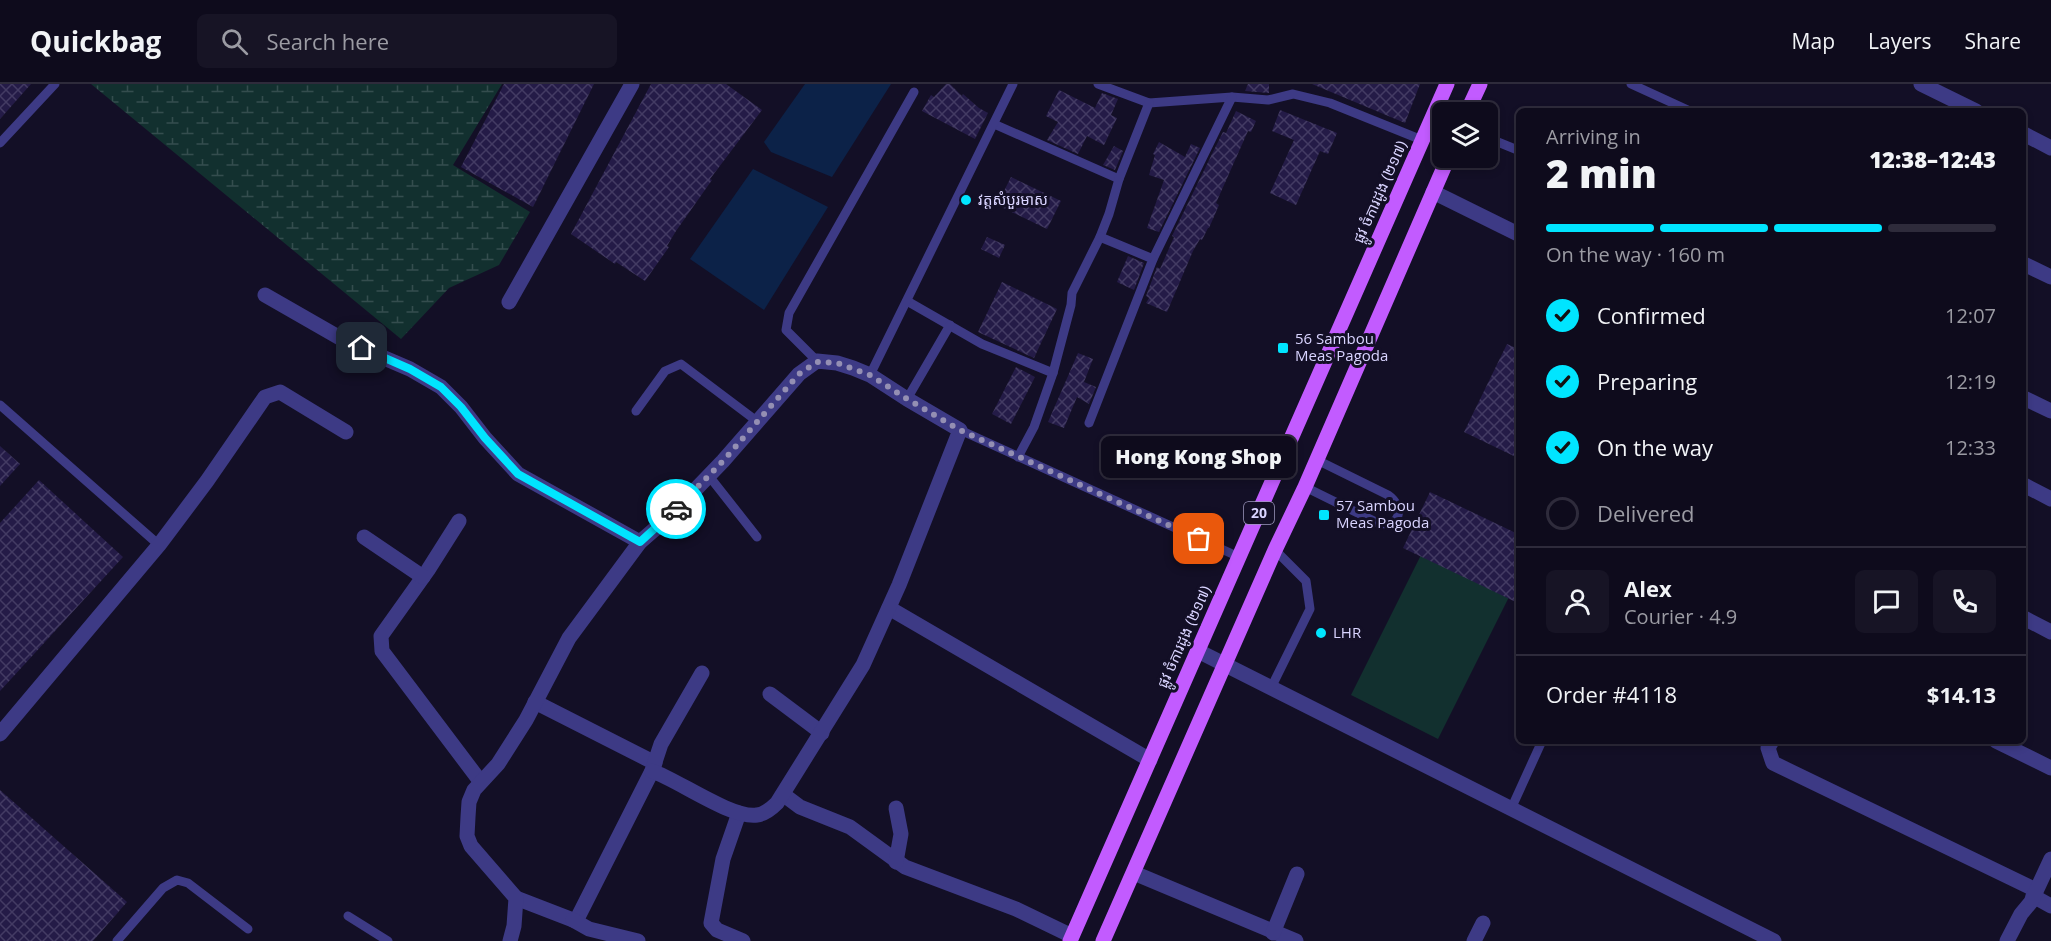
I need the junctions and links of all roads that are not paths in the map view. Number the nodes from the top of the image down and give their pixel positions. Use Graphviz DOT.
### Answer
graph roads {
  1 [pos="55,84"];
  2 [pos="632,84"];
  3 [pos="1013,84"];
  4 [pos="1098,84"];
  5 [pos="1447,84"];
  6 [pos="1480,84"];
  7 [pos="1631,84"];
  8 [pos="1921,84"];
  9 [pos="914,92"];
  10 [pos="1232,97"];
  11 [pos="1472,102"];
  12 [pos="1149,103"];
  13 [pos="1683,108"];
  14 [pos="1970,108"];
  15 [pos="993,124"];
  16 [pos="2026,135"];
  17 [pos="1422,140"];
  18 [pos="0,142"];
  19 [pos="1498,142"];
  20 [pos="2051,148"];
  21 [pos="1516,149"];
  22 [pos="1444,168"];
  23 [pos="1119,179"];
  24 [pos="1433,192"];
  25 [pos="1516,233"];
  26 [pos="1100,237"];
  27 [pos="1153,259"];
  28 [pos="2026,265"];
  29 [pos="2051,278"];
  30 [pos="265,295"];
  31 [pos="907,300"];
  32 [pos="509,302"];
  33 [pos="950,325"];
  34 [pos="817,362"];
  35 [pos="1053,373"];
  36 [pos="870,375"];
  37 [pos="907,399"];
  38 [pos="2026,399"];
  39 [pos="0,405"];
  40 [pos="636,411"];
  41 [pos="2051,411"];
  42 [pos="758,422"];
  43 [pos="1089,423"];
  44 [pos="960,430"];
  45 [pos="346,432"];
  46 [pos="1018,457"];
  47 [pos="1317,460"];
  48 [pos="709,476"];
  49 [pos="2026,486"];
  50 [pos="1305,487"];
  51 [pos="2051,499"];
  52 [pos="459,521"];
  53 [pos="364,537"];
  54 [pos="758,537"];
  55 [pos="640,542"];
  56 [pos="159,545"];
  57 [pos="1275,550"];
  58 [pos="1239,557"];
  59 [pos="423,577"];
  60 [pos="889,608"];
  61 [pos="2026,619"];
  62 [pos="2051,632"];
  63 [pos="1198,651"];
  64 [pos="1225,664"];
  65 [pos="702,673"];
  66 [pos="1271,688"];
  67 [pos="770,694"];
  68 [pos="535,702"];
  69 [pos="822,733"];
  70 [pos="0,734"];
  71 [pos="1541,744"];
  72 [pos="1770,744"];
  73 [pos="2002,744"];
  74 [pos="1150,760"];
  75 [pos="653,767"];
  76 [pos="2051,768"];
  77 [pos="480,781"];
  78 [pos="784,795"];
  79 [pos="896,808"];
  80 [pos="1511,809"];
  81 [pos="739,813"];
  82 [pos="2051,859"];
  83 [pos="896,862"];
  84 [pos="1134,873"];
  85 [pos="1297,873"];
  86 [pos="2033,896"];
  87 [pos="516,898"];
  88 [pos="2051,906"];
  89 [pos="348,916"];
  90 [pos="573,920"];
  91 [pos="1483,923"];
  92 [pos="248,929"];
  93 [pos="1273,933"];
  94 [pos="1071,939"];
  95 [pos="1772,940"];
  96 [pos="117,941"];
  97 [pos="388,941"];
  98 [pos="510,941"];
  99 [pos="638,941"];
  100 [pos="743,941"];
  101 [pos="1103,941"];
  102 [pos="1296,941"];
  103 [pos="1474,941"];
  104 [pos="2007,941"];
  105 [pos="2018,941"];
  1 -- 18 [label="lane"];
  2 -- 32 [label="street"];
  3 -- 15 [label="lane"];
  4 -- 12 [label="lane"];
  5 -- 17 [label="main road, ផ្លូវ ចំការដូង (២១៧) / 20"];
  6 -- 11 [label="main road"];
  7 -- 13 [label="lane"];
  8 -- 14 [label="street"];
  9 -- 34 [label="lane"];
  10 -- 12 [label="lane"];
  10 -- 17 [label="lane"];
  10 -- 27 [label="lane"];
  12 -- 23 [label="lane"];
  15 -- 23 [label="lane"];
  15 -- 31 [label="lane"];
  16 -- 20 [label="street"];
  17 -- 58 [label="main road, ផ្លូវ ចំការដូង (២១៧) / 20"];
  19 -- 21 [label="lane"];
  22 -- 24 [label="main road, 20"];
  23 -- 26 [label="lane"];
  24 -- 25 [label="street"];
  24 -- 47 [label="main road, 20"];
  26 -- 27 [label="lane"];
  26 -- 35 [label="lane"];
  27 -- 43 [label="lane"];
  28 -- 29 [label="street"];
  30 -- 55 [label="street"];
  31 -- 33 [label="lane"];
  31 -- 36 [label="lane"];
  33 -- 35 [label="lane"];
  33 -- 37 [label="lane"];
  34 -- 36 [label="street"];
  34 -- 42 [label="street"];
  35 -- 46 [label="lane"];
  36 -- 37 [label="street"];
  37 -- 44 [label="street"];
  38 -- 41 [label="street"];
  39 -- 56 [label="lane"];
  40 -- 42 [label="lane"];
  42 -- 48 [label="street"];
  44 -- 46 [label="lane"];
  44 -- 60 [label="street"];
  45 -- 56 [label="street"];
  46 -- 58 [label="lane"];
  47 -- 50 [label="main road, 20"];
  47 -- 50 [label="lane"];
  48 -- 54 [label="lane"];
  48 -- 55 [label="street"];
  49 -- 51 [label="street"];
  50 -- 57 [label="main road, 20"];
  52 -- 59 [label="street"];
  53 -- 59 [label="street"];
  55 -- 68 [label="street"];
  56 -- 70 [label="street"];
  57 -- 64 [label="main road, 20"];
  57 -- 66 [label="lane"];
  58 -- 63 [label="main road, ផ្លូវ ចំការដូង (២១៧) / 20"];
  59 -- 77 [label="street"];
  60 -- 69 [label="street"];
  60 -- 74 [label="street"];
  61 -- 62 [label="street"];
  63 -- 64 [label="street"];
  63 -- 74 [label="main road, ផ្លូវ ចំការដូង (២១៧) / 20"];
  64 -- 66 [label="street"];
  64 -- 84 [label="main road, 20"];
  65 -- 75 [label="street"];
  66 -- 80 [label="street"];
  67 -- 69 [label="street"];
  68 -- 75 [label="street"];
  68 -- 77 [label="street"];
  69 -- 78 [label="street"];
  71 -- 80 [label="lane"];
  72 -- 86 [label="street"];
  73 -- 76 [label="street"];
  74 -- 94 [label="main road, ផ្លូវ ចំការដូង (២១៧) / 20"];
  75 -- 81 [label="street"];
  75 -- 90 [label="street"];
  77 -- 87 [label="street"];
  78 -- 81 [label="street"];
  78 -- 83 [label="street"];
  79 -- 83 [label="street"];
  80 -- 95 [label="street"];
  81 -- 100 [label="street"];
  82 -- 86 [label="street"];
  83 -- 94 [label="street"];
  84 -- 93 [label="street"];
  84 -- 101 [label="main road, 20"];
  85 -- 93 [label="street"];
  86 -- 88 [label="street"];
  86 -- 104 [label="street"];
  86 -- 105 [label="street"];
  87 -- 90 [label="street"];
  87 -- 98 [label="street"];
  89 -- 97 [label="lane"];
  90 -- 99 [label="street"];
  91 -- 103 [label="street"];
  92 -- 96 [label="lane"];
  93 -- 102 [label="street"];
}
